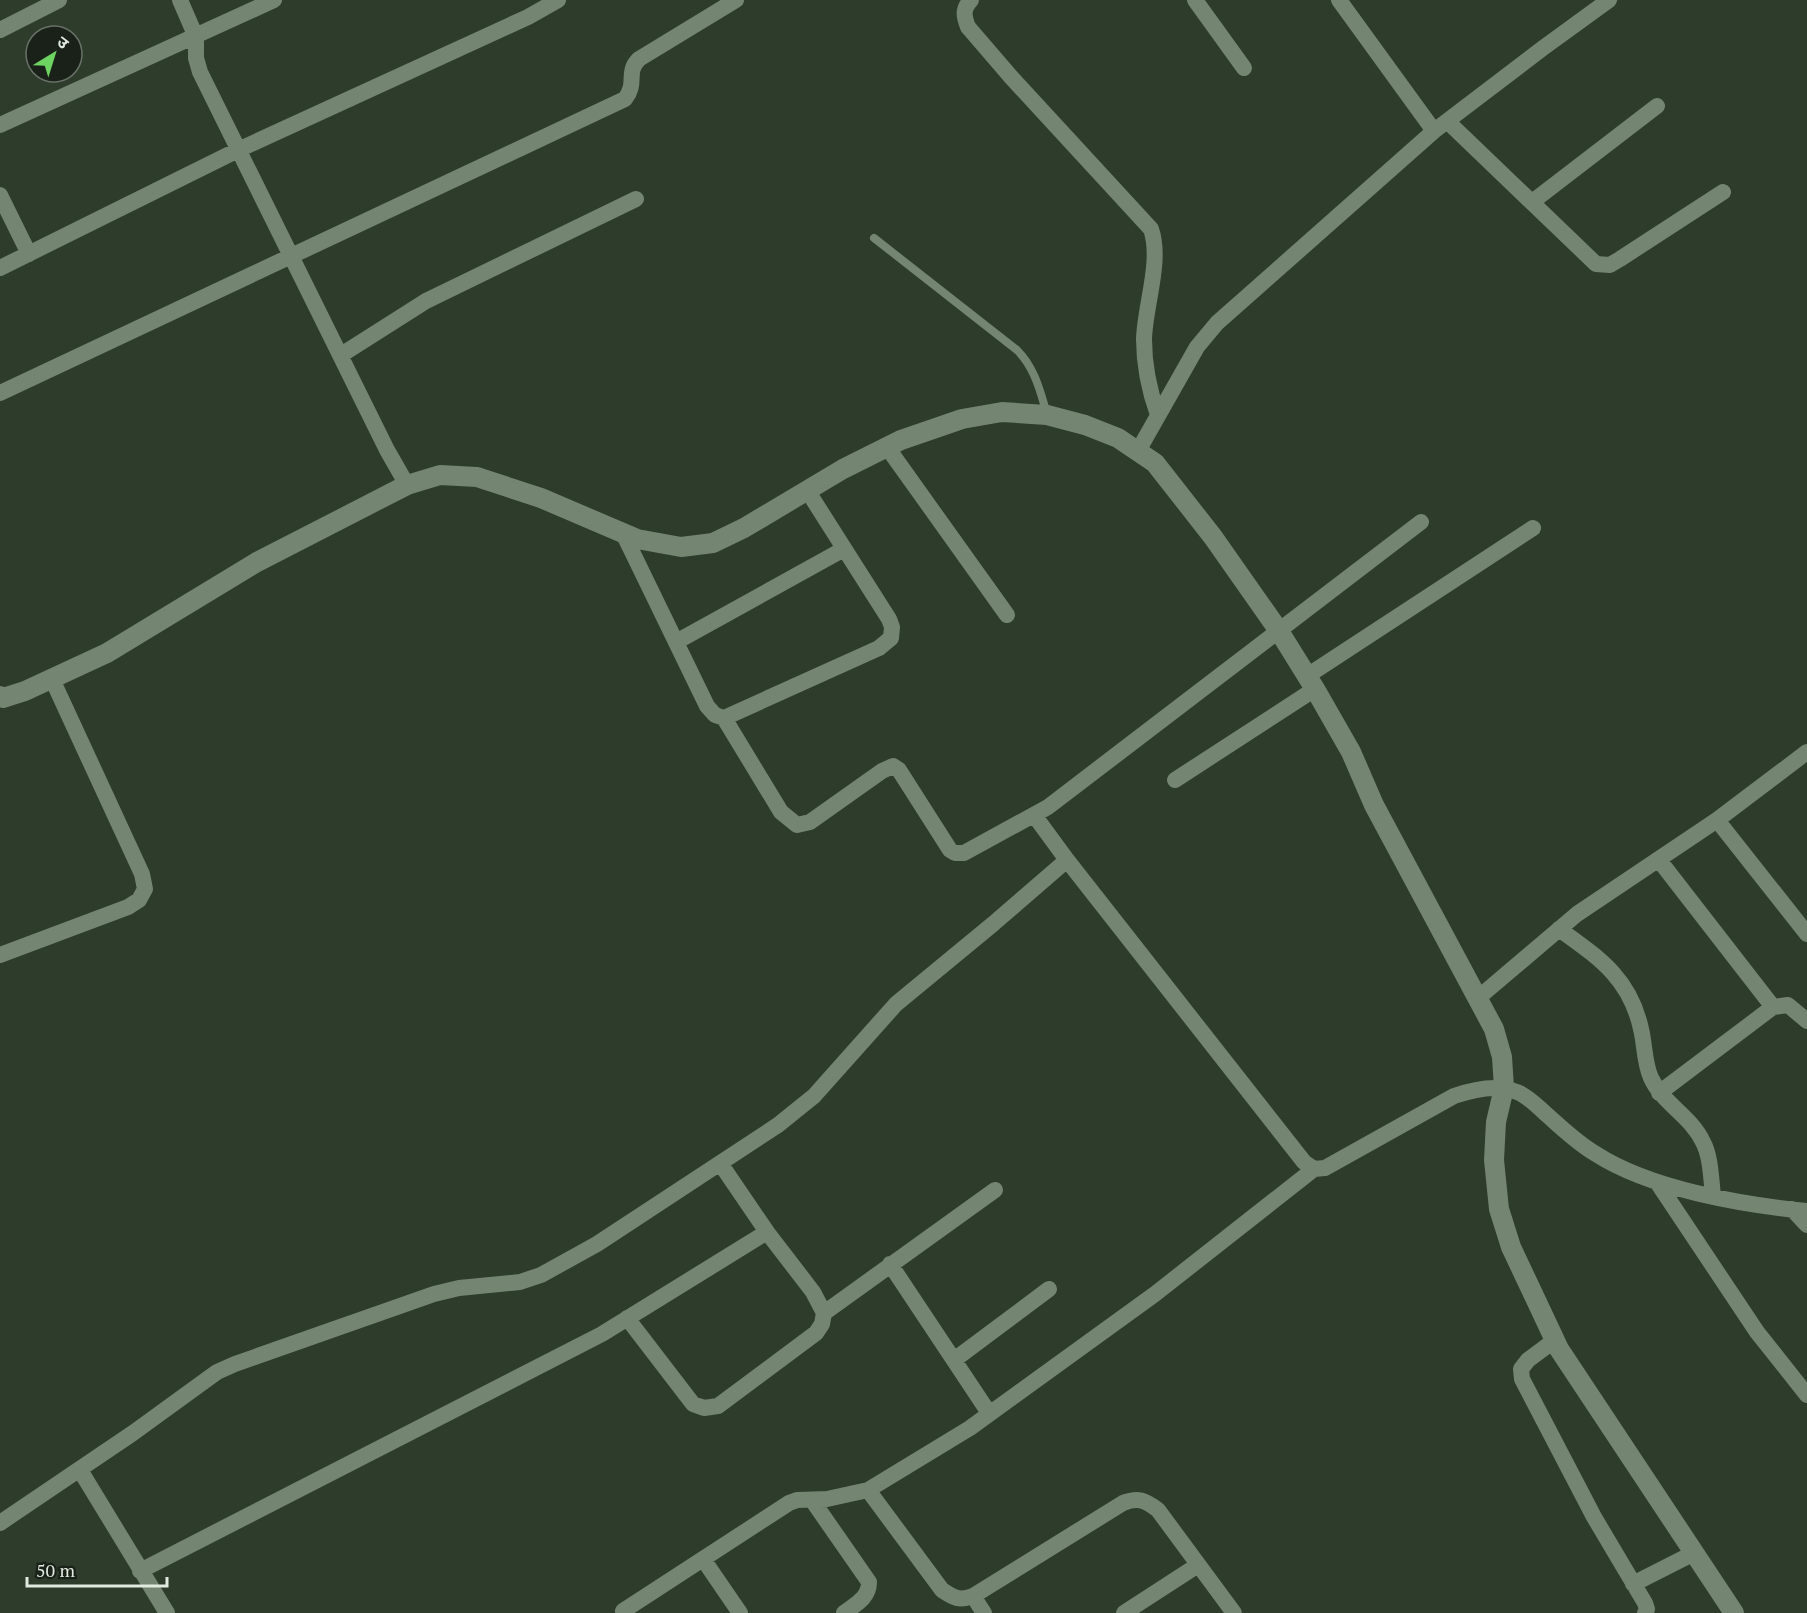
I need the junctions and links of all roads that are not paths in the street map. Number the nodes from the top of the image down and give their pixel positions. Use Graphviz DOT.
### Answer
graph roads {
  1 [pos="59,0"];
  2 [pos="180,0"];
  3 [pos="274,0"];
  4 [pos="558,0"];
  5 [pos="736,0"];
  6 [pos="971,0"];
  7 [pos="1195,0"];
  8 [pos="1339,0"];
  9 [pos="1610,0"];
  10 [pos="0,30"];
  11 [pos="196,37"];
  12 [pos="1244,68"];
  13 [pos="1657,106"];
  14 [pos="0,125"];
  15 [pos="1441,126"];
  16 [pos="238,150"];
  17 [pos="1723,192"];
  18 [pos="0,195"];
  19 [pos="636,199"];
  20 [pos="1532,202"];
  21 [pos="874,238"];
  22 [pos="29,254"];
  23 [pos="291,257"];
  24 [pos="0,268"];
  25 [pos="341,355"];
  26 [pos="0,393"];
  27 [pos="1155,407"];
  28 [pos="1047,415"];
  29 [pos="887,447"];
  30 [pos="1138,451"];
  31 [pos="407,485"];
  32 [pos="807,490"];
  33 [pos="1421,522"];
  34 [pos="1533,528"];
  35 [pos="623,533"];
  36 [pos="844,549"];
  37 [pos="1007,615"];
  38 [pos="1279,631"];
  39 [pos="676,642"];
  40 [pos="52,679"];
  41 [pos="1311,682"];
  42 [pos="0,696"];
  43 [pos="724,718"];
  44 [pos="1807,752"];
  45 [pos="1175,780"];
  46 [pos="1035,815"];
  47 [pos="1717,820"];
  48 [pos="1067,860"];
  49 [pos="1659,860"];
  50 [pos="1559,929"];
  51 [pos="1807,934"];
  52 [pos="0,955"];
  53 [pos="1478,998"];
  54 [pos="1773,1007"];
  55 [pos="1805,1014"];
  56 [pos="1504,1088"];
  57 [pos="1659,1093"];
  58 [pos="720,1163"];
  59 [pos="1314,1169"];
  60 [pos="1657,1182"];
  61 [pos="995,1190"];
  62 [pos="1713,1196"];
  63 [pos="1800,1210"];
  64 [pos="1807,1225"];
  65 [pos="767,1232"];
  66 [pos="890,1264"];
  67 [pos="1049,1289"];
  68 [pos="824,1313"];
  69 [pos="627,1317"];
  70 [pos="1555,1340"];
  71 [pos="954,1360"];
  72 [pos="1807,1395"];
  73 [pos="989,1413"];
  74 [pos="80,1470"];
  75 [pos="868,1490"];
  76 [pos="812,1500"];
  77 [pos="0,1523"];
  78 [pos="1694,1553"];
  79 [pos="703,1559"];
  80 [pos="1198,1564"];
  81 [pos="140,1571"];
  82 [pos="1633,1584"];
  83 [pos="973,1596"];
  84 [pos="623,1611"];
  85 [pos="167,1613"];
  86 [pos="740,1613"];
  87 [pos="844,1613"];
  88 [pos="984,1613"];
  89 [pos="1124,1613"];
  90 [pos="1234,1613"];
  91 [pos="1645,1613"];
  92 [pos="1734,1613"];
  1 -- 10 [label="street"];
  2 -- 11 [label="street"];
  3 -- 11 [label="street"];
  4 -- 16 [label="street"];
  5 -- 23 [label="street"];
  6 -- 27 [label="street"];
  7 -- 12 [label="street"];
  8 -- 15 [label="street"];
  9 -- 15 [label="street"];
  11 -- 14 [label="street"];
  11 -- 16 [label="street"];
  13 -- 20 [label="street"];
  15 -- 20 [label="street"];
  15 -- 27 [label="street"];
  16 -- 22 [label="street"];
  16 -- 23 [label="street"];
  17 -- 20 [label="street"];
  18 -- 22 [label="street"];
  19 -- 25 [label="street"];
  21 -- 28 [label="lane"];
  22 -- 24 [label="street"];
  23 -- 25 [label="street"];
  23 -- 26 [label="street"];
  25 -- 31 [label="street"];
  27 -- 30 [label="street"];
  28 -- 29 [label="street"];
  28 -- 30 [label="street"];
  29 -- 32 [label="street"];
  29 -- 37 [label="street"];
  30 -- 38 [label="street"];
  31 -- 35 [label="street"];
  31 -- 40 [label="street"];
  32 -- 35 [label="street"];
  32 -- 36 [label="street"];
  33 -- 38 [label="street"];
  34 -- 41 [label="street"];
  35 -- 39 [label="street"];
  36 -- 39 [label="street"];
  36 -- 43 [label="street"];
  38 -- 41 [label="street"];
  38 -- 46 [label="street"];
  39 -- 43 [label="street"];
  40 -- 42 [label="street"];
  40 -- 52 [label="street"];
  41 -- 45 [label="street"];
  41 -- 53 [label="street"];
  43 -- 46 [label="street"];
  44 -- 47 [label="street"];
  46 -- 48 [label="street"];
  47 -- 49 [label="street"];
  47 -- 51 [label="street"];
  48 -- 58 [label="street"];
  48 -- 59 [label="street"];
  49 -- 50 [label="street"];
  49 -- 54 [label="street"];
  50 -- 53 [label="street"];
  50 -- 57 [label="street"];
  53 -- 56 [label="street"];
  54 -- 55 [label="street"];
  54 -- 57 [label="street"];
  56 -- 59 [label="street"];
  56 -- 60 [label="street"];
  56 -- 70 [label="street"];
  57 -- 62 [label="street"];
  58 -- 65 [label="street"];
  58 -- 74 [label="street"];
  59 -- 73 [label="street"];
  60 -- 62 [label="street"];
  60 -- 72 [label="street"];
  61 -- 66 [label="street"];
  62 -- 63 [label="street"];
  63 -- 64 [label="street"];
  65 -- 68 [label="street"];
  65 -- 69 [label="street"];
  66 -- 68 [label="street"];
  66 -- 71 [label="street"];
  67 -- 71 [label="street"];
  68 -- 69 [label="street"];
  69 -- 81 [label="street"];
  70 -- 78 [label="street"];
  70 -- 82 [label="street"];
  71 -- 73 [label="street"];
  73 -- 75 [label="street"];
  74 -- 77 [label="street"];
  74 -- 81 [label="street"];
  75 -- 76 [label="street"];
  75 -- 83 [label="street"];
  76 -- 79 [label="street"];
  76 -- 87 [label="street"];
  78 -- 82 [label="street"];
  78 -- 92 [label="street"];
  79 -- 84 [label="street"];
  79 -- 86 [label="street"];
  80 -- 83 [label="street"];
  80 -- 89 [label="street"];
  80 -- 90 [label="street"];
  81 -- 85 [label="street"];
  82 -- 91 [label="street"];
  83 -- 88 [label="street"];
}
